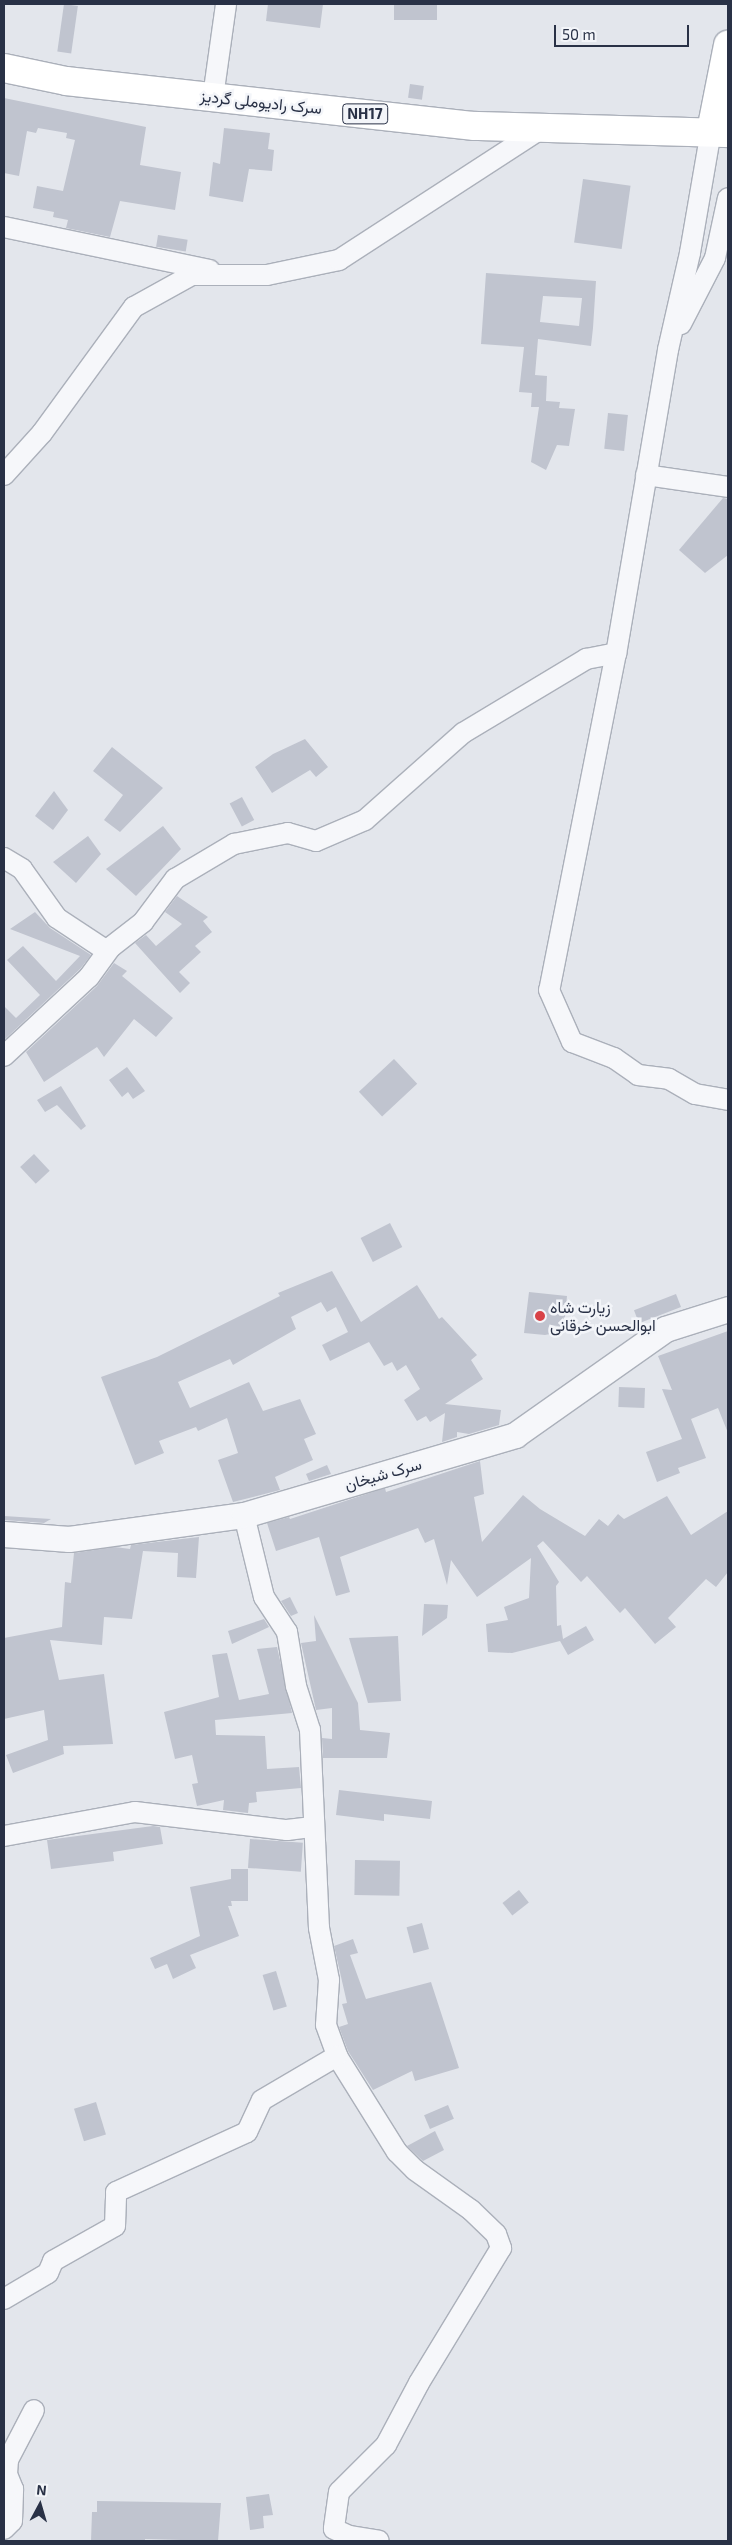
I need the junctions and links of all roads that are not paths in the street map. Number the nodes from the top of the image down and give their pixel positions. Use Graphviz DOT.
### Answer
graph roads {
  1 [pos="226,4"];
  2 [pos="728,45"];
  3 [pos="4,68"];
  4 [pos="213,97"];
  5 [pos="544,128"];
  6 [pos="720,132"];
  7 [pos="728,198"];
  8 [pos="4,227"];
  9 [pos="232,275"];
  10 [pos="668,350"];
  11 [pos="4,475"];
  12 [pos="646,475"];
  13 [pos="728,487"];
  14 [pos="616,653"];
  15 [pos="4,858"];
  16 [pos="107,951"];
  17 [pos="4,1056"];
  18 [pos="728,1100"];
  19 [pos="728,1309"];
  20 [pos="244,1515"];
  21 [pos="4,1534"];
  22 [pos="314,1827"];
  23 [pos="4,1836"];
  24 [pos="337,2056"];
  25 [pos="4,2299"];
  26 [pos="34,2410"];
  27 [pos="4,2529"];
  28 [pos="379,2541"];
  1 -- 4 [label="street"];
  2 -- 6 [label="highway"];
  3 -- 4 [label="highway, سرک رادیوملی گردیز / NH17"];
  4 -- 5 [label="highway, سرک رادیوملی گردیز / NH17"];
  5 -- 6 [label="highway, سرک رادیوملی گردیز / NH17"];
  5 -- 9 [label="street"];
  6 -- 10 [label="street"];
  7 -- 10 [label="street"];
  8 -- 9 [label="street"];
  9 -- 11 [label="street"];
  10 -- 12 [label="street"];
  12 -- 13 [label="street"];
  12 -- 14 [label="street"];
  14 -- 16 [label="street"];
  14 -- 18 [label="street"];
  15 -- 16 [label="street"];
  16 -- 17 [label="street"];
  19 -- 20 [label="street, سرک شیخان"];
  20 -- 21 [label="street, سرک شیخان"];
  20 -- 22 [label="street"];
  22 -- 23 [label="street"];
  22 -- 24 [label="street"];
  24 -- 25 [label="street"];
  24 -- 28 [label="street"];
  26 -- 27 [label="street"];
}
